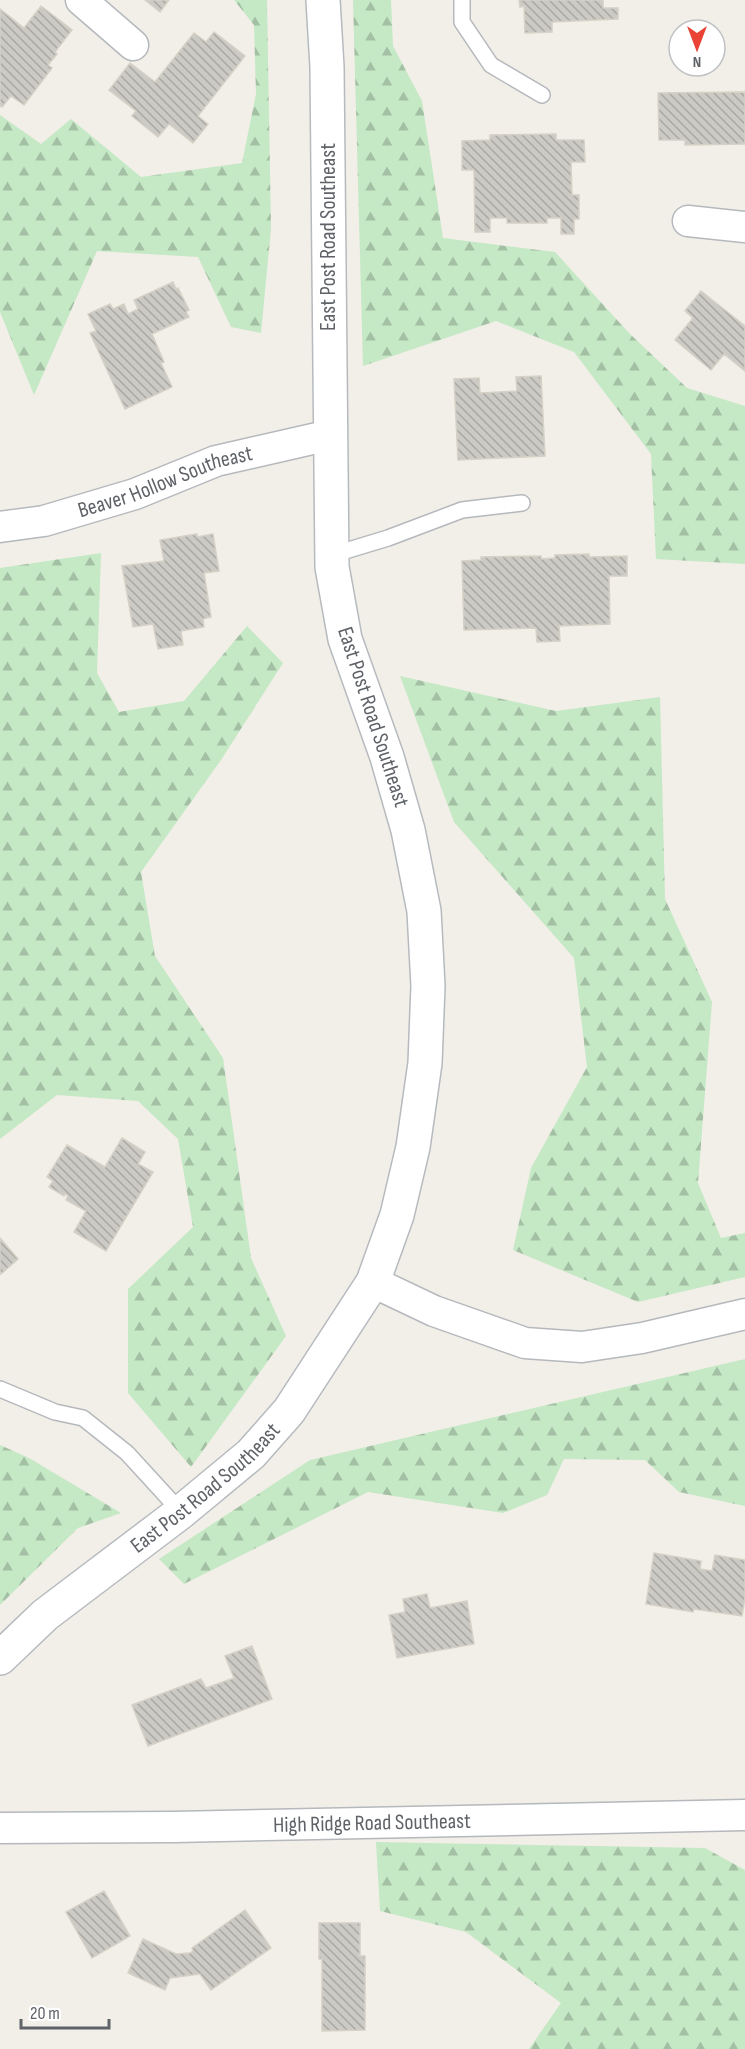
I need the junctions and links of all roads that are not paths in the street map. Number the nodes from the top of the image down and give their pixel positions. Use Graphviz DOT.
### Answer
graph roads {
  1 [pos="81,0"];
  2 [pos="323,0"];
  3 [pos="462,0"];
  4 [pos="133,45"];
  5 [pos="542,95"];
  6 [pos="688,222"];
  7 [pos="745,227"];
  8 [pos="330,435"];
  9 [pos="522,503"];
  10 [pos="0,527"];
  11 [pos="332,555"];
  12 [pos="374,1282"];
  13 [pos="745,1314"];
  14 [pos="0,1389"];
  15 [pos="181,1512"];
  16 [pos="0,1658"];
  17 [pos="745,1815"];
  18 [pos="0,1828"];
  1 -- 4 [label="street"];
  2 -- 8 [label="main road, East Post Road Southeast"];
  3 -- 5 [label="lane"];
  6 -- 7 [label="street"];
  8 -- 10 [label="street, Beaver Hollow Southeast"];
  8 -- 11 [label="main road, East Post Road Southeast"];
  9 -- 11 [label="lane"];
  11 -- 12 [label="main road, East Post Road Southeast"];
  12 -- 13 [label="street"];
  12 -- 15 [label="main road, East Post Road Southeast"];
  14 -- 15 [label="lane"];
  15 -- 16 [label="main road, East Post Road Southeast"];
  17 -- 18 [label="street, High Ridge Road Southeast"];
}
